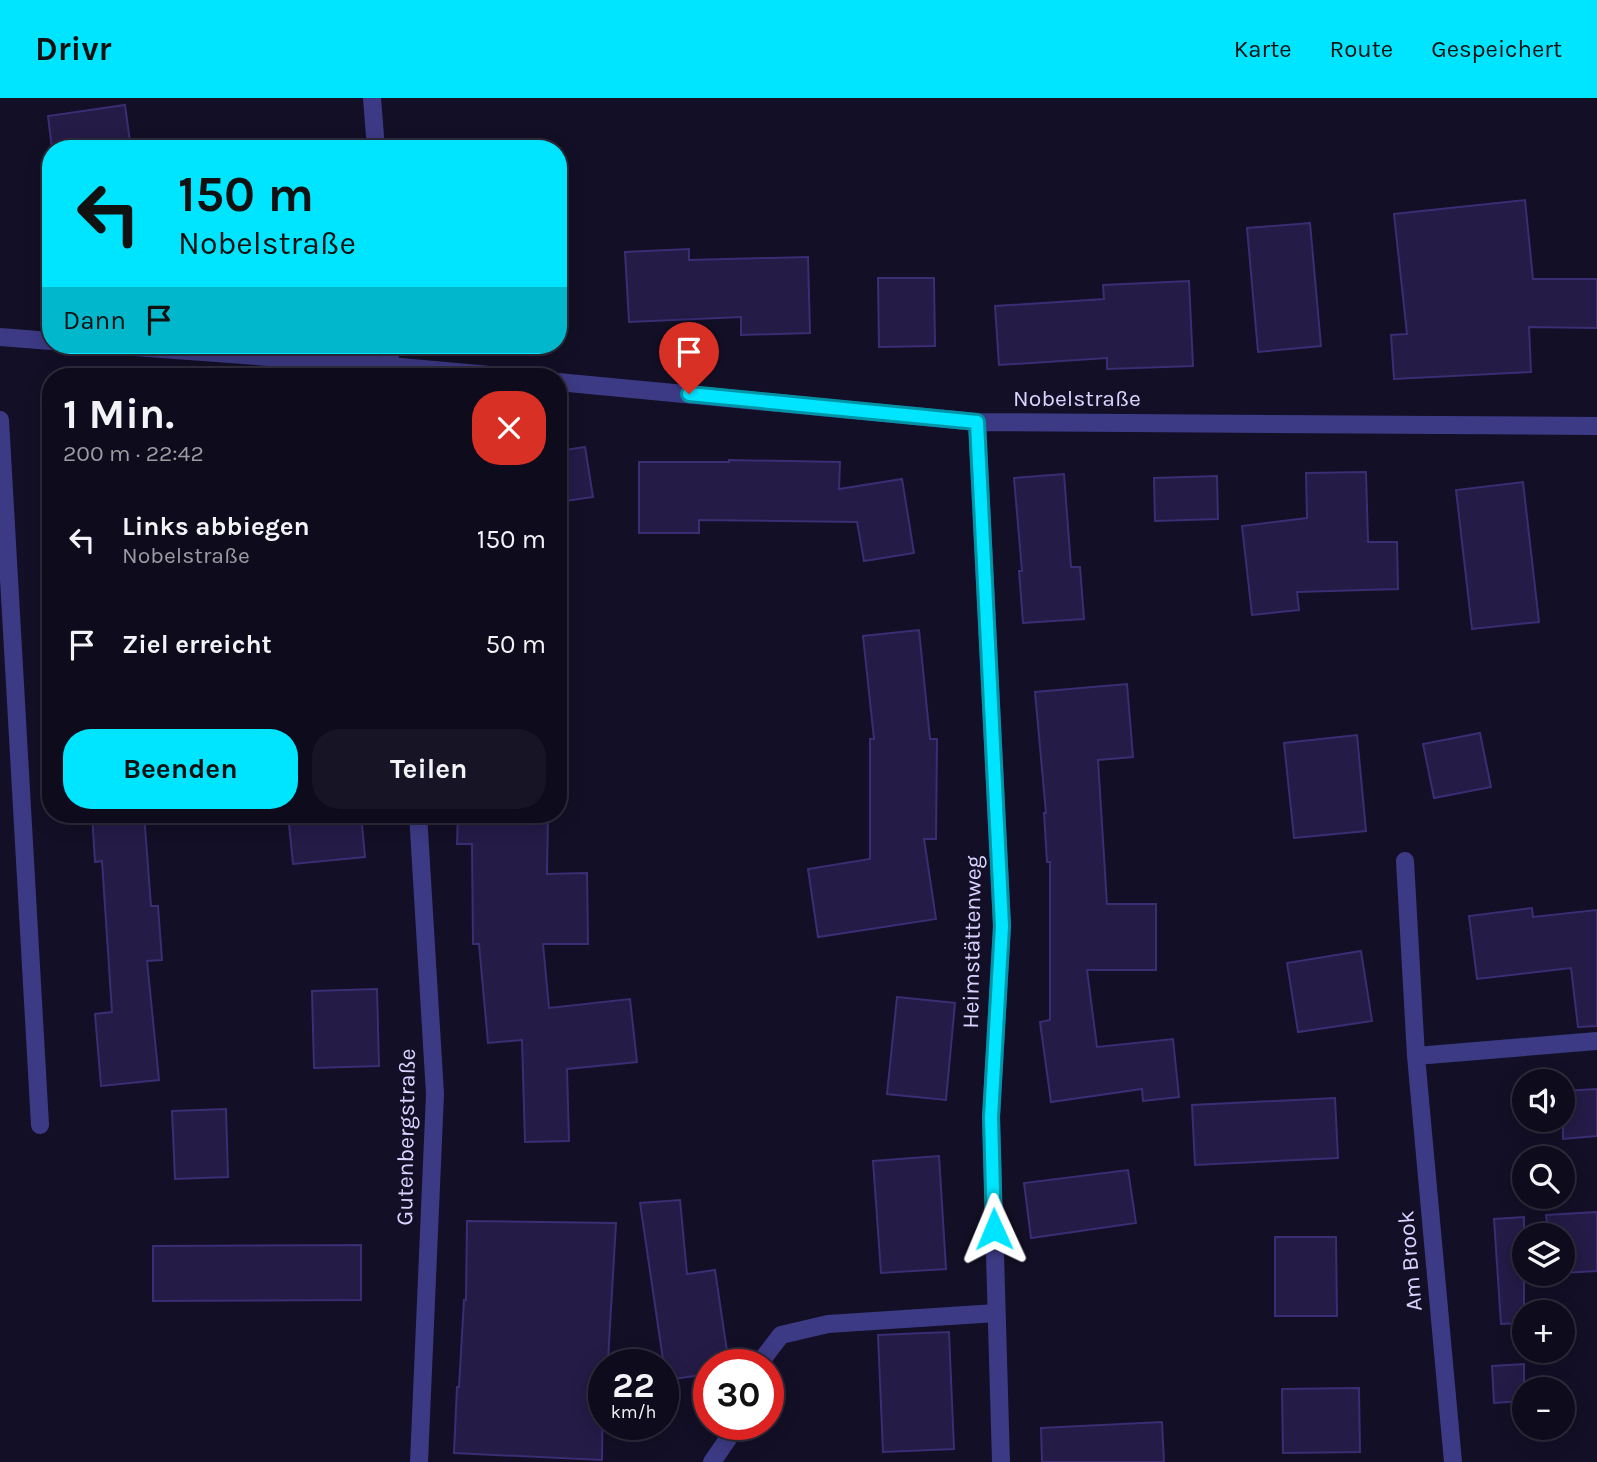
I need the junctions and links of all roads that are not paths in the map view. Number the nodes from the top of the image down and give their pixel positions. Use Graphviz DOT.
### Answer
graph roads {
  1 [pos="372,98"];
  2 [pos="375,140"];
  3 [pos="0,337"];
  4 [pos="42,340"];
  5 [pos="206,354"];
  6 [pos="358,368"];
  7 [pos="567,383"];
  8 [pos="0,419"];
  9 [pos="977,422"];
  10 [pos="1597,426"];
  11 [pos="419,823"];
  12 [pos="1405,861"];
  13 [pos="1597,1041"];
  14 [pos="1416,1056"];
  15 [pos="40,1125"];
  16 [pos="996,1312"];
  17 [pos="770,1349"];
  18 [pos="727,1440"];
  19 [pos="419,1462"];
  20 [pos="712,1462"];
  21 [pos="1001,1462"];
  22 [pos="1453,1462"];
  1 -- 2 [label="street"];
  3 -- 4 [label="street"];
  5 -- 6 [label="street"];
  7 -- 9 [label="street, Nobelstraße"];
  8 -- 15 [label="street"];
  9 -- 10 [label="street, Nobelstraße"];
  9 -- 16 [label="street, Heimstättenweg"];
  11 -- 19 [label="street, Gutenbergstraße"];
  12 -- 14 [label="street, Am Brook"];
  13 -- 14 [label="street"];
  14 -- 22 [label="street, Am Brook"];
  16 -- 17 [label="street"];
  16 -- 21 [label="street, Heimstättenweg"];
  18 -- 20 [label="street"];
}
